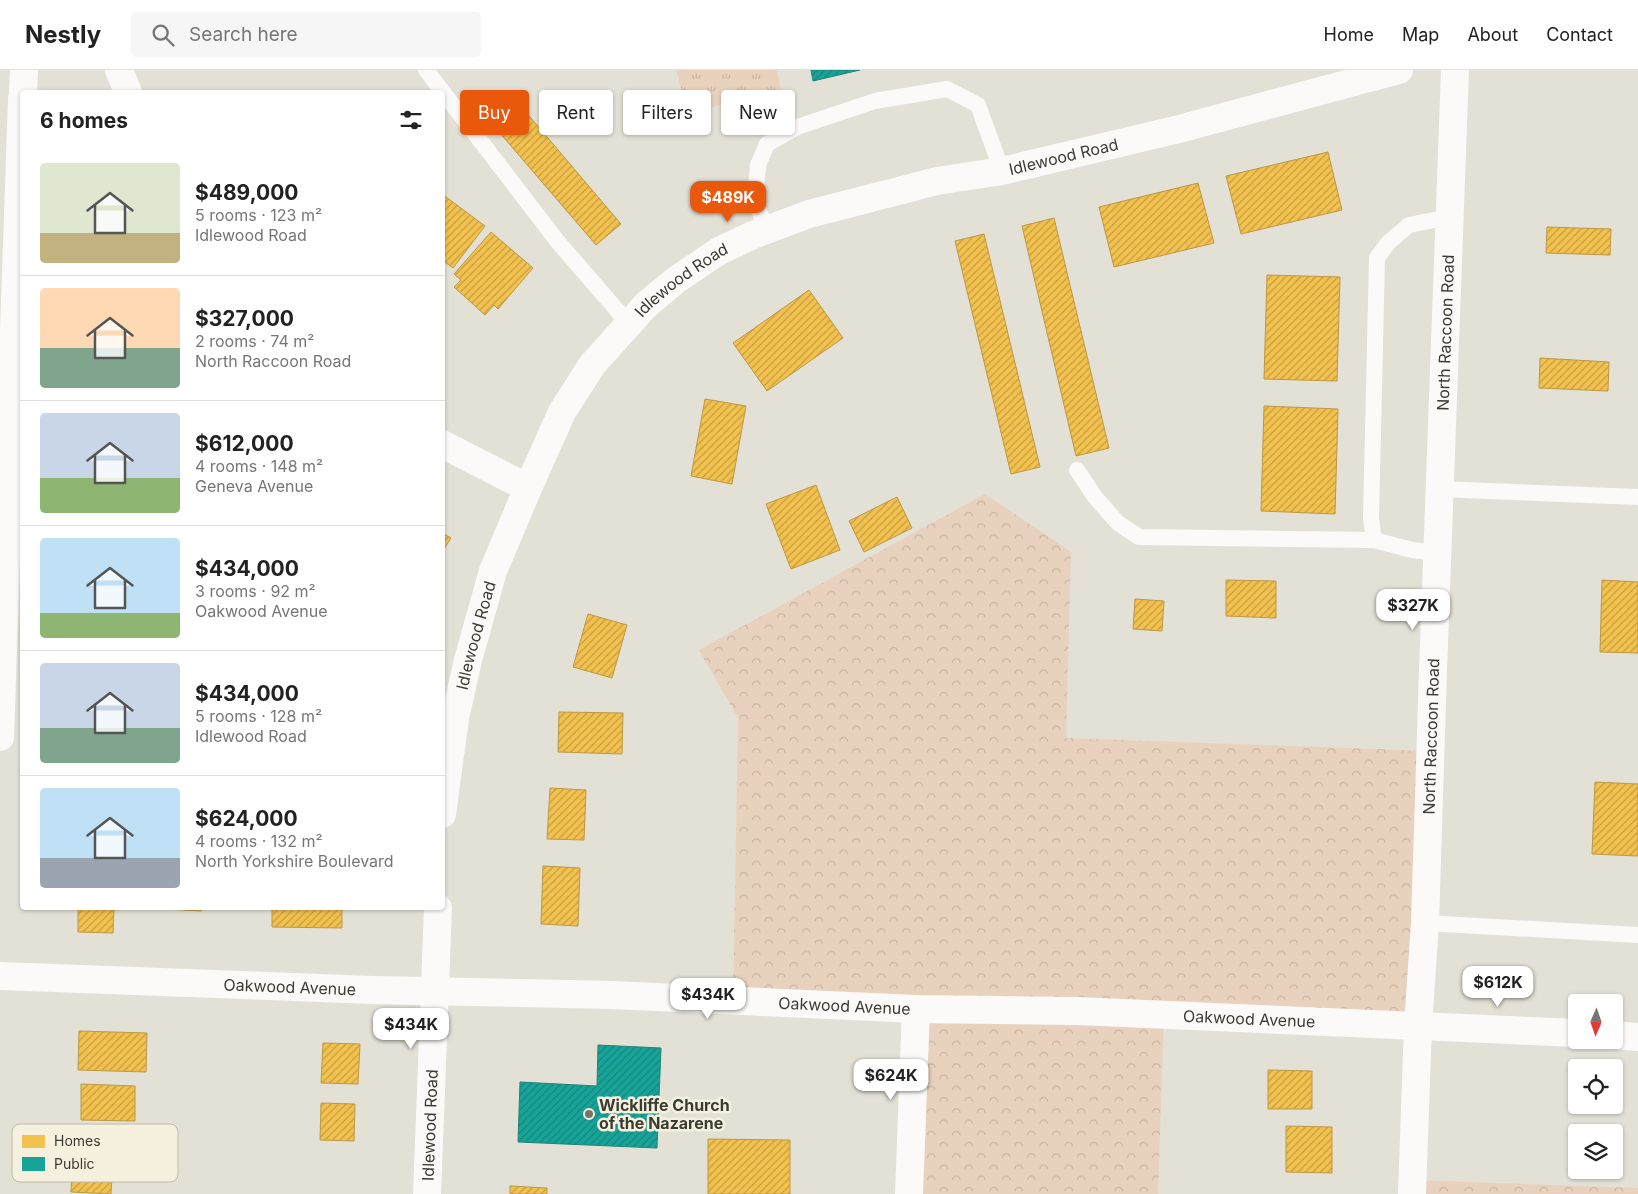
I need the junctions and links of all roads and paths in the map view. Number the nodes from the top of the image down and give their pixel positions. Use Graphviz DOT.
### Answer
graph roads {
  1 [pos="24,70"];
  2 [pos="119,70"];
  3 [pos="426,70"];
  4 [pos="1399,70"];
  5 [pos="1455,70"];
  6 [pos="1356,75"];
  7 [pos="23,90"];
  8 [pos="127,90"];
  9 [pos="441,90"];
  10 [pos="445,95"];
  11 [pos="20,158"];
  12 [pos="1002,171"];
  13 [pos="1450,217"];
  14 [pos="767,229"];
  15 [pos="629,324"];
  16 [pos="445,446"];
  17 [pos="1077,470"];
  18 [pos="528,488"];
  19 [pos="1440,489"];
  20 [pos="1638,497"];
  21 [pos="1374,540"];
  22 [pos="1437,553"];
  23 [pos="0,737"];
  24 [pos="445,792"];
  25 [pos="438,910"];
  26 [pos="1425,923"];
  27 [pos="1638,935"];
  28 [pos="0,976"];
  29 [pos="434,991"];
  30 [pos="916,1009"];
  31 [pos="1418,1026"];
  32 [pos="1568,1034"];
  33 [pos="1623,1035"];
  34 [pos="1638,1036"];
  35 [pos="427,1194"];
  36 [pos="909,1194"];
  37 [pos="1412,1194"];
  1 -- 7 [label="street"];
  2 -- 8 [label="street"];
  3 -- 9 [label="lane"];
  4 -- 6 [label="street, Idlewood Road"];
  5 -- 13 [label="street, North Raccoon Road"];
  6 -- 12 [label="street, Idlewood Road"];
  10 -- 15 [label="lane"];
  11 -- 23 [label="street"];
  12 -- 14 [label="street, Idlewood Road"];
  12 -- 14 [label="lane"];
  13 -- 19 [label="street, North Raccoon Road"];
  13 -- 21 [label="lane"];
  14 -- 15 [label="street, Idlewood Road"];
  15 -- 18 [label="street, Idlewood Road"];
  16 -- 18 [label="street"];
  17 -- 21 [label="lane"];
  18 -- 24 [label="street, Idlewood Road"];
  19 -- 20 [label="lane"];
  19 -- 22 [label="street, North Raccoon Road"];
  21 -- 22 [label="lane"];
  22 -- 26 [label="street, North Raccoon Road"];
  25 -- 29 [label="street, Idlewood Road"];
  26 -- 27 [label="lane"];
  26 -- 31 [label="street, North Raccoon Road"];
  28 -- 29 [label="street, Oakwood Avenue"];
  29 -- 30 [label="street, Oakwood Avenue"];
  29 -- 35 [label="street, Idlewood Road"];
  30 -- 31 [label="street, Oakwood Avenue"];
  30 -- 36 [label="street"];
  31 -- 32 [label="street, Oakwood Avenue"];
  31 -- 37 [label="street, North Raccoon Road"];
  33 -- 34 [label="street"];
}
